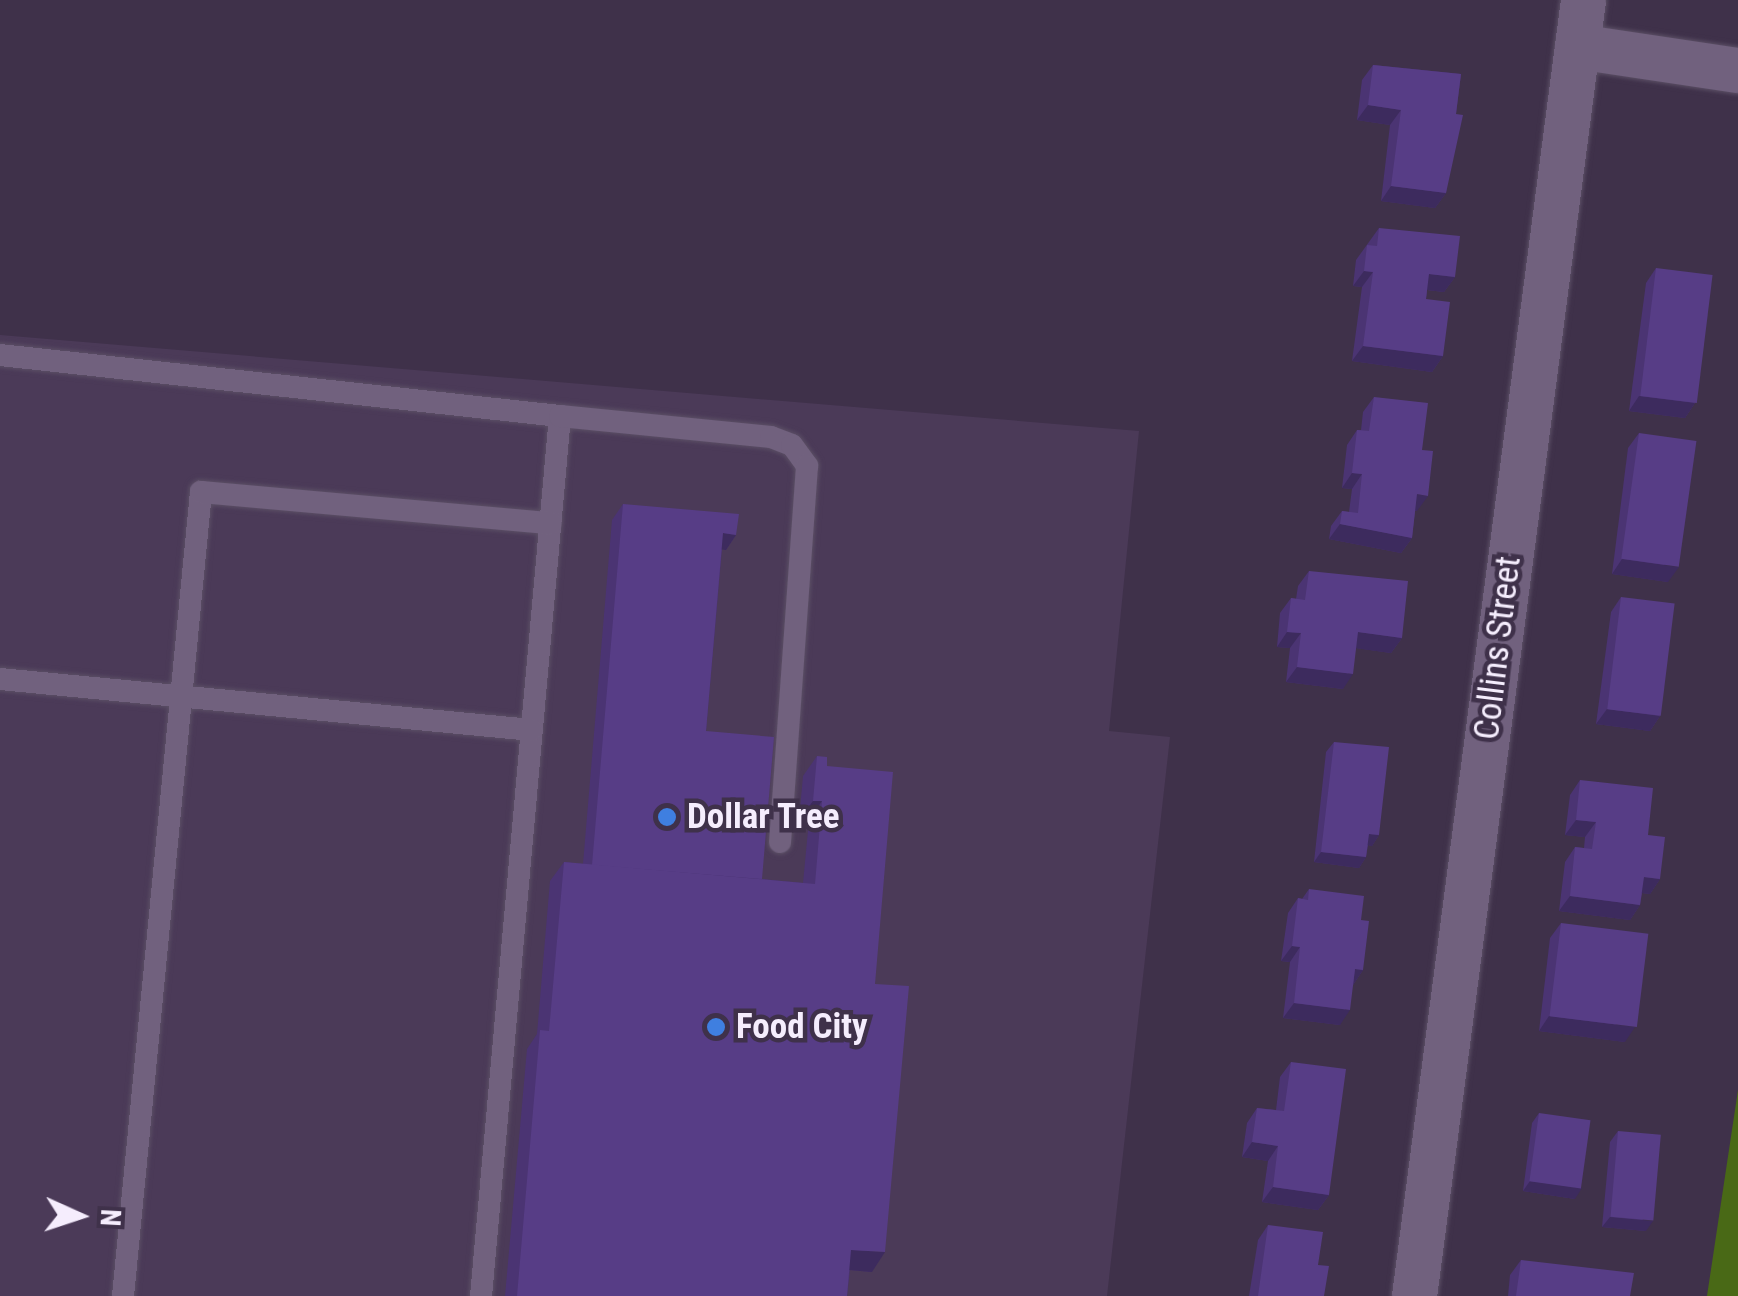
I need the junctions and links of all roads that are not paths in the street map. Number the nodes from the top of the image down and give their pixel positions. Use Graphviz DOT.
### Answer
graph roads {
  1 [pos="1582,0"];
  2 [pos="1577,46"];
  3 [pos="1738,70"];
  4 [pos="0,355"];
  5 [pos="560,416"];
  6 [pos="550,523"];
  7 [pos="0,679"];
  8 [pos="182,696"];
  9 [pos="532,730"];
  10 [pos="780,842"];
  11 [pos="123,1296"];
  12 [pos="481,1296"];
  13 [pos="1414,1296"];
  1 -- 2 [label="street, Collins Street"];
  2 -- 3 [label="street"];
  2 -- 13 [label="street, Collins Street"];
  4 -- 5 [label="lane"];
  5 -- 6 [label="lane"];
  5 -- 10 [label="lane"];
  6 -- 8 [label="lane"];
  6 -- 9 [label="lane"];
  7 -- 8 [label="lane"];
  8 -- 9 [label="lane"];
  8 -- 11 [label="lane"];
  9 -- 12 [label="lane"];
}
